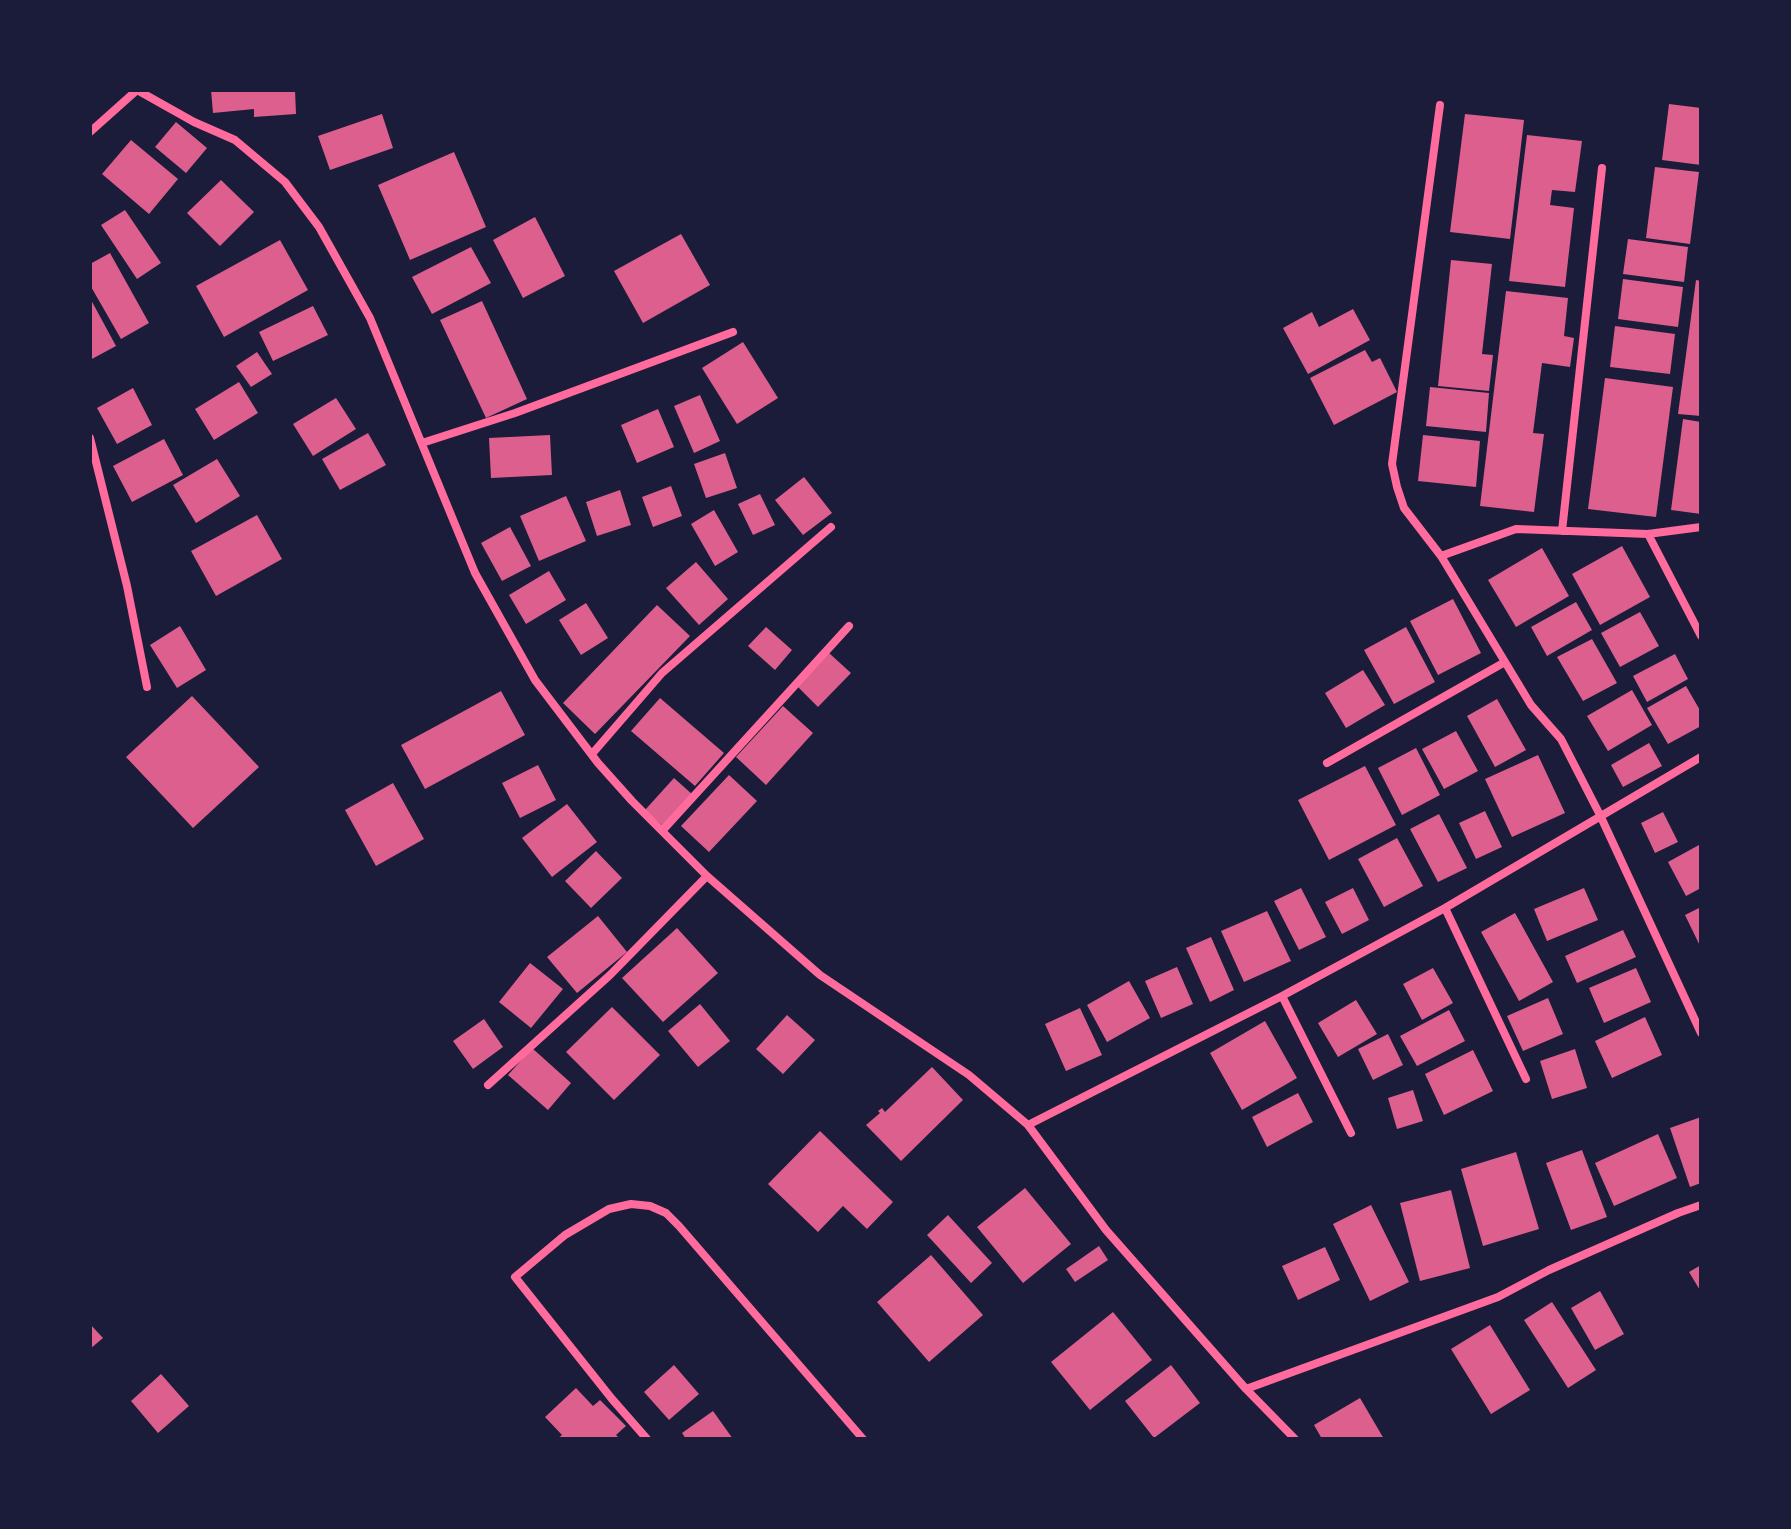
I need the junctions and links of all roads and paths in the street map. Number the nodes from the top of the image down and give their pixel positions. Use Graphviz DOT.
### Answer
graph roads {
  1 [pos="137,90"];
  2 [pos="1440,105"];
  3 [pos="90,132"];
  4 [pos="1602,168"];
  5 [pos="733,332"];
  6 [pos="90,438"];
  7 [pos="422,443"];
  8 [pos="831,527"];
  9 [pos="1701,527"];
  10 [pos="1562,531"];
  11 [pos="1648,534"];
  12 [pos="1441,556"];
  13 [pos="849,626"];
  14 [pos="1701,636"];
  15 [pos="1505,662"];
  16 [pos="147,687"];
  17 [pos="592,754"];
  18 [pos="1701,757"];
  19 [pos="1327,763"];
  20 [pos="1600,815"];
  21 [pos="662,831"];
  22 [pos="707,876"];
  23 [pos="1445,908"];
  24 [pos="1282,996"];
  25 [pos="1701,1033"];
  26 [pos="1526,1079"];
  27 [pos="488,1085"];
  28 [pos="1028,1125"];
  29 [pos="1351,1133"];
  30 [pos="1701,1205"];
  31 [pos="1246,1389"];
  32 [pos="647,1439"];
  33 [pos="863,1439"];
  34 [pos="1295,1439"];
  1 -- 3 [label="street"];
  1 -- 7 [label="street"];
  2 -- 12 [label="street"];
  4 -- 10 [label="street"];
  5 -- 7 [label="street"];
  6 -- 16 [label="street"];
  7 -- 17 [label="street"];
  8 -- 17 [label="street"];
  9 -- 11 [label="street"];
  10 -- 11 [label="street"];
  10 -- 12 [label="street"];
  11 -- 14 [label="street"];
  12 -- 15 [label="street"];
  13 -- 21 [label="street"];
  15 -- 19 [label="street"];
  15 -- 20 [label="street"];
  17 -- 21 [label="street"];
  18 -- 20 [label="street"];
  20 -- 23 [label="street"];
  20 -- 25 [label="street"];
  21 -- 22 [label="street"];
  22 -- 27 [label="street"];
  22 -- 28 [label="street"];
  23 -- 24 [label="street"];
  23 -- 26 [label="street"];
  24 -- 28 [label="street"];
  24 -- 29 [label="street"];
  28 -- 31 [label="street"];
  30 -- 31 [label="street"];
  31 -- 34 [label="street"];
  32 -- 33 [label="street"];
}
